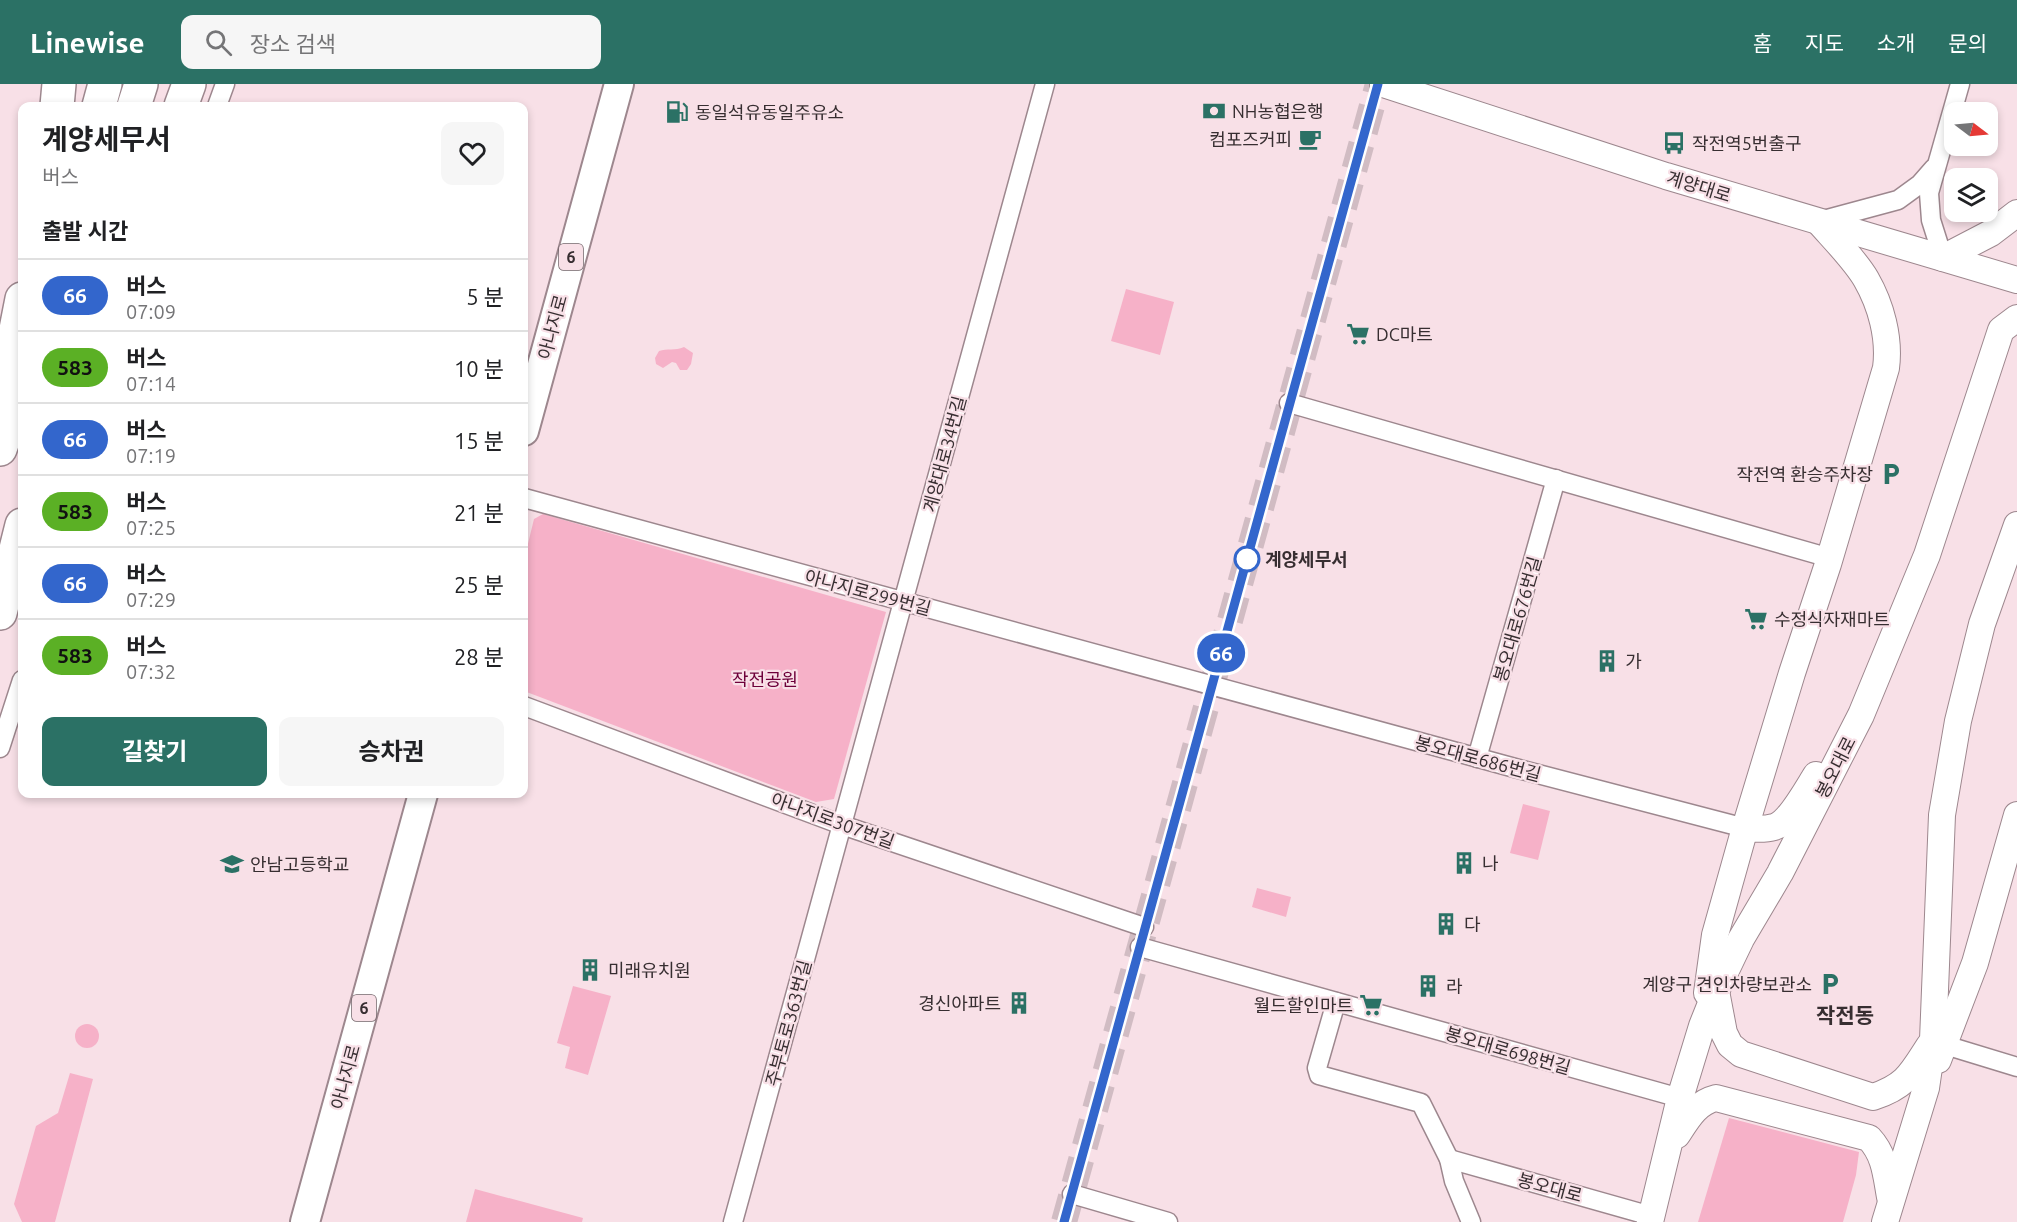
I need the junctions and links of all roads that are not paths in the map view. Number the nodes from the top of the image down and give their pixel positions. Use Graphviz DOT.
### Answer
graph roads {
  1 [pos="59,84"];
  2 [pos="105,84"];
  3 [pos="141,84"];
  4 [pos="189,84"];
  5 [pos="225,84"];
  6 [pos="619,84"];
  7 [pos="1045,84"];
  8 [pos="1383,84"];
  9 [pos="1960,84"];
  10 [pos="57,102"];
  11 [pos="100,102"];
  12 [pos="135,102"];
  13 [pos="182,102"];
  14 [pos="218,102"];
  15 [pos="1939,162"];
  16 [pos="2017,213"];
  17 [pos="1819,222"];
  18 [pos="1944,258"];
  19 [pos="2017,280"];
  20 [pos="2017,318"];
  21 [pos="18,319"];
  22 [pos="18,397"];
  23 [pos="1289,403"];
  24 [pos="0,410"];
  25 [pos="528,416"];
  26 [pos="0,449"];
  27 [pos="1556,479"];
  28 [pos="528,499"];
  29 [pos="2017,525"];
  30 [pos="18,548"];
  31 [pos="1830,558"];
  32 [pos="903,602"];
  33 [pos="0,613"];
  34 [pos="1212,686"];
  35 [pos="18,692"];
  36 [pos="528,707"];
  37 [pos="1861,715"];
  38 [pos="0,748"];
  39 [pos="1477,758"];
  40 [pos="422,798"];
  41 [pos="2017,815"];
  42 [pos="842,825"];
  43 [pos="1744,828"];
  44 [pos="1144,927"];
  45 [pos="1140,947"];
  46 [pos="1716,991"];
  47 [pos="1336,1002"];
  48 [pos="1702,1026"];
  49 [pos="1939,1042"];
  50 [pos="2017,1067"];
  51 [pos="1680,1098"];
  52 [pos="1670,1145"];
  53 [pos="1449,1159"];
  54 [pos="1072,1194"];
  55 [pos="1888,1212"];
  56 [pos="1116,1215"];
  57 [pos="1651,1219"];
  58 [pos="305,1222"];
  59 [pos="733,1222"];
  60 [pos="1168,1222"];
  61 [pos="1471,1222"];
  1 -- 10 [label="highway"];
  2 -- 11 [label="highway"];
  3 -- 12 [label="highway"];
  4 -- 13 [label="highway"];
  5 -- 14 [label="street"];
  6 -- 25 [label="main road, 아나지로 / 6"];
  7 -- 32 [label="street, 계양대로34번길"];
  8 -- 17 [label="main road, 계양대로"];
  9 -- 15 [label="street"];
  15 -- 17 [label="street"];
  15 -- 18 [label="street"];
  16 -- 18 [label="main road"];
  17 -- 18 [label="main road, 계양대로"];
  17 -- 31 [label="main road"];
  18 -- 19 [label="main road, 계양대로"];
  20 -- 37 [label="main road, 봉오대로"];
  21 -- 24 [label="highway"];
  22 -- 26 [label="highway"];
  23 -- 27 [label="street"];
  27 -- 31 [label="street"];
  27 -- 39 [label="street, 봉오대로676번길"];
  28 -- 32 [label="street, 아나지로299번길"];
  29 -- 49 [label="main road"];
  30 -- 33 [label="highway"];
  31 -- 43 [label="main road"];
  32 -- 34 [label="street, 아나지로299번길"];
  32 -- 42 [label="street, 계양대로34번길"];
  34 -- 39 [label="street, 봉오대로686번길"];
  35 -- 38 [label="street"];
  36 -- 42 [label="street, 아나지로307번길"];
  37 -- 43 [label="main road"];
  37 -- 46 [label="main road, 봉오대로"];
  39 -- 43 [label="street, 봉오대로686번길"];
  40 -- 58 [label="main road, 아나지로 / 6"];
  41 -- 49 [label="main road"];
  42 -- 44 [label="street, 아나지로307번길"];
  42 -- 59 [label="street, 주부토로363번길"];
  43 -- 48 [label="main road"];
  45 -- 47 [label="street, 봉오대로698번길"];
  46 -- 48 [label="main road, 봉오대로"];
  46 -- 49 [label="main road"];
  47 -- 51 [label="street, 봉오대로698번길"];
  47 -- 53 [label="street"];
  48 -- 51 [label="main road, 봉오대로"];
  49 -- 50 [label="street"];
  49 -- 55 [label="main road"];
  51 -- 52 [label="main road, 봉오대로"];
  52 -- 55 [label="main road"];
  52 -- 57 [label="main road, 봉오대로"];
  53 -- 57 [label="street, 봉오대로"];
  53 -- 61 [label="street"];
  54 -- 56 [label="street"];
  56 -- 60 [label="street"];
}
